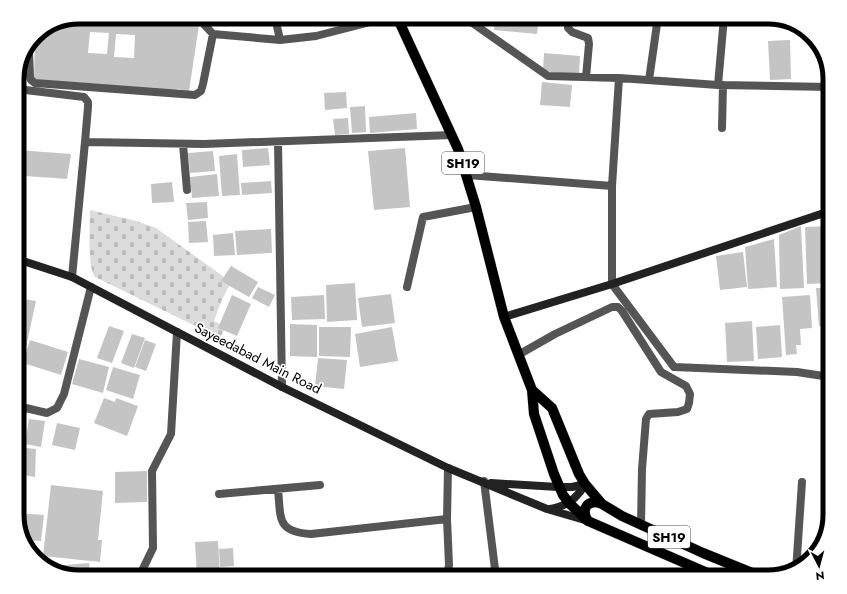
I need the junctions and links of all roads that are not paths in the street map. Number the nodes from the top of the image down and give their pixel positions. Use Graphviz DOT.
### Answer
graph roads {
  1 [pos="204,24"];
  2 [pos="277,24"];
  3 [pos="363,24"];
  4 [pos="400,24"];
  5 [pos="474,24"];
  6 [pos="568,24"];
  7 [pos="657,24"];
  8 [pos="724,24"];
  9 [pos="213,34"];
  10 [pos="280,40"];
  11 [pos="29,56"];
  12 [pos="586,77"];
  13 [pos="619,78"];
  14 [pos="648,80"];
  15 [pos="721,85"];
  16 [pos="86,87"];
  17 [pos="823,87"];
  18 [pos="24,90"];
  19 [pos="84,98"];
  20 [pos="722,128"];
  21 [pos="452,135"];
  22 [pos="85,142"];
  23 [pos="278,142"];
  24 [pos="183,144"];
  25 [pos="467,175"];
  26 [pos="612,186"];
  27 [pos="187,190"];
  28 [pos="476,208"];
  29 [pos="823,213"];
  30 [pos="24,261"];
  31 [pos="72,277"];
  32 [pos="612,284"];
  33 [pos="91,287"];
  34 [pos="407,288"];
  35 [pos="504,317"];
  36 [pos="177,332"];
  37 [pos="518,355"];
  38 [pos="823,376"];
  39 [pos="282,387"];
  40 [pos="532,390"];
  41 [pos="24,408"];
  42 [pos="448,468"];
  43 [pos="485,482"];
  44 [pos="802,482"];
  45 [pos="585,484"];
  46 [pos="320,485"];
  47 [pos="558,487"];
  48 [pos="278,489"];
  49 [pos="219,494"];
  50 [pos="569,503"];
  51 [pos="602,504"];
  52 [pos="547,509"];
  53 [pos="446,519"];
  54 [pos="588,521"];
  55 [pos="641,524"];
  56 [pos="796,563"];
  57 [pos="142,570"];
  58 [pos="448,570"];
  59 [pos="495,570"];
  60 [pos="701,570"];
  61 [pos="745,570"];
  1 -- 9 [label="street"];
  2 -- 10 [label="street"];
  3 -- 10 [label="street"];
  4 -- 21 [label="main road, SH19"];
  5 -- 12 [label="street"];
  6 -- 12 [label="street"];
  7 -- 14 [label="street"];
  8 -- 15 [label="street"];
  9 -- 10 [label="street"];
  9 -- 16 [label="street"];
  11 -- 16 [label="street"];
  12 -- 13 [label="street"];
  13 -- 14 [label="street"];
  13 -- 26 [label="street"];
  14 -- 15 [label="street"];
  15 -- 17 [label="street"];
  15 -- 20 [label="street"];
  16 -- 19 [label="street"];
  18 -- 19 [label="street"];
  19 -- 22 [label="street"];
  21 -- 23 [label="street"];
  21 -- 25 [label="main road, SH19"];
  22 -- 24 [label="street"];
  22 -- 31 [label="street"];
  23 -- 24 [label="street"];
  23 -- 39 [label="street"];
  24 -- 27 [label="street"];
  25 -- 26 [label="street"];
  25 -- 28 [label="main road, SH19"];
  26 -- 32 [label="street"];
  28 -- 34 [label="street"];
  28 -- 35 [label="main road, SH19"];
  29 -- 32 [label="main road"];
  30 -- 31 [label="main road, Sayeedabad Main Road"];
  31 -- 33 [label="main road, Sayeedabad Main Road"];
  32 -- 35 [label="main road"];
  32 -- 38 [label="street"];
  33 -- 36 [label="main road, Sayeedabad Main Road"];
  33 -- 41 [label="street"];
  35 -- 37 [label="main road, SH19"];
  36 -- 39 [label="main road, Sayeedabad Main Road"];
  36 -- 57 [label="street"];
  37 -- 40 [label="main road, SH19"];
  37 -- 55 [label="street"];
  39 -- 42 [label="main road, Sayeedabad Main Road"];
  40 -- 45 [label="main road, SH19"];
  40 -- 47 [label="main road, SH19"];
  42 -- 43 [label="main road, Sayeedabad Main Road"];
  42 -- 53 [label="street"];
  43 -- 47 [label="main road, Sayeedabad Main Road"];
  43 -- 52 [label="main road, Sayeedabad Main Road"];
  43 -- 59 [label="street"];
  44 -- 56 [label="street"];
  45 -- 47 [label="main road, Sayeedabad Main Road"];
  45 -- 50 [label="main road"];
  45 -- 51 [label="main road, SH19"];
  46 -- 48 [label="street"];
  47 -- 50 [label="main road, SH19"];
  48 -- 49 [label="street"];
  48 -- 53 [label="street"];
  50 -- 52 [label="main road"];
  50 -- 54 [label="main road, SH19"];
  51 -- 54 [label="main road"];
  51 -- 55 [label="main road, SH19"];
  52 -- 54 [label="main road, Sayeedabad Main Road"];
  53 -- 58 [label="street"];
  54 -- 60 [label="main road, SH19"];
  55 -- 61 [label="main road, SH19"];
}
